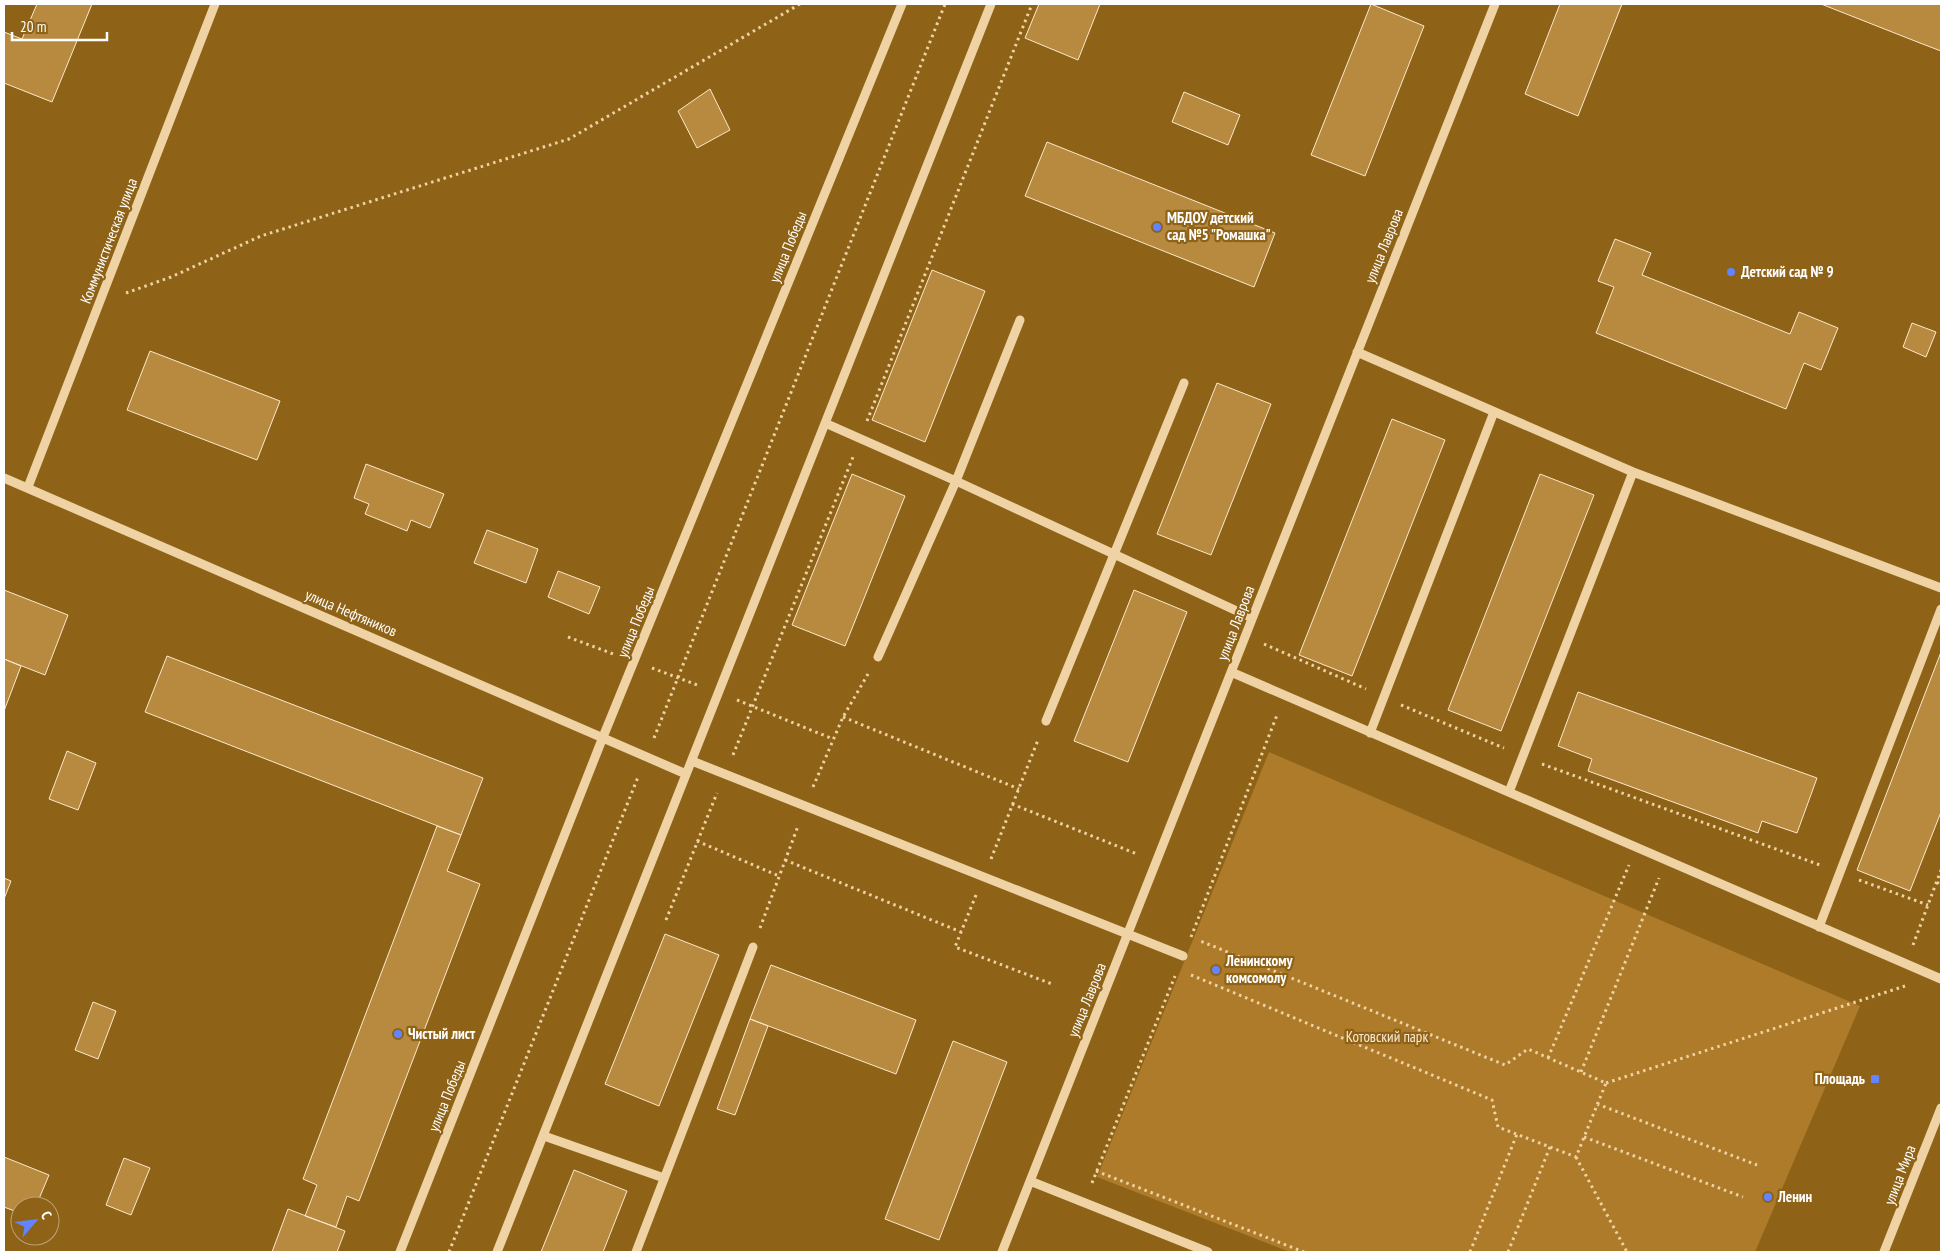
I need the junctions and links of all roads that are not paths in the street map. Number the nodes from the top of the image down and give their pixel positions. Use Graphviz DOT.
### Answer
graph roads {
  1 [pos="215,4"];
  2 [pos="902,4"];
  3 [pos="991,4"];
  4 [pos="1495,4"];
  5 [pos="1020,320"];
  6 [pos="1357,352"];
  7 [pos="1184,383"];
  8 [pos="1494,412"];
  9 [pos="825,423"];
  10 [pos="1633,472"];
  11 [pos="4,478"];
  12 [pos="956,481"];
  13 [pos="28,487"];
  14 [pos="1114,554"];
  15 [pos="1941,588"];
  16 [pos="1941,609"];
  17 [pos="1252,618"];
  18 [pos="878,657"];
  19 [pos="1231,672"];
  20 [pos="1046,721"];
  21 [pos="1370,733"];
  22 [pos="604,737"];
  23 [pos="692,761"];
  24 [pos="686,774"];
  25 [pos="1509,792"];
  26 [pos="1819,927"];
  27 [pos="1128,934"];
  28 [pos="753,947"];
  29 [pos="1183,956"];
  30 [pos="1938,978"];
  31 [pos="1941,1108"];
  32 [pos="544,1136"];
  33 [pos="664,1178"];
  34 [pos="1030,1182"];
  35 [pos="400,1252"];
  36 [pos="497,1252"];
  37 [pos="636,1252"];
  38 [pos="1002,1252"];
  39 [pos="1208,1252"];
  40 [pos="1884,1252"];
  1 -- 13 [label="street, Коммунистическая улица"];
  2 -- 22 [label="street, улица Победы"];
  3 -- 9 [label="street"];
  4 -- 6 [label="street, улица Лаврова"];
  5 -- 12 [label="street"];
  6 -- 8 [label="street"];
  6 -- 17 [label="street, улица Лаврова"];
  7 -- 14 [label="street"];
  8 -- 10 [label="street"];
  8 -- 21 [label="street"];
  9 -- 12 [label="street"];
  9 -- 23 [label="street"];
  10 -- 15 [label="street"];
  10 -- 25 [label="street"];
  11 -- 13 [label="street, улица Нефтяников"];
  12 -- 14 [label="street"];
  12 -- 18 [label="street"];
  13 -- 22 [label="street, улица Нефтяников"];
  14 -- 17 [label="street"];
  14 -- 20 [label="street"];
  16 -- 26 [label="street"];
  17 -- 19 [label="street, улица Лаврова"];
  19 -- 21 [label="street"];
  19 -- 27 [label="street, улица Лаврова"];
  21 -- 25 [label="street"];
  22 -- 24 [label="street, улица Нефтяников"];
  22 -- 35 [label="street, улица Победы"];
  23 -- 24 [label="street"];
  23 -- 27 [label="street"];
  24 -- 32 [label="street"];
  25 -- 26 [label="street"];
  26 -- 30 [label="street"];
  27 -- 29 [label="street"];
  27 -- 34 [label="street, улица Лаврова"];
  28 -- 33 [label="street"];
  31 -- 40 [label="street, улица Мира"];
  32 -- 33 [label="street"];
  32 -- 36 [label="street"];
  33 -- 37 [label="street"];
  34 -- 38 [label="street, улица Лаврова"];
  34 -- 39 [label="street"];
}
